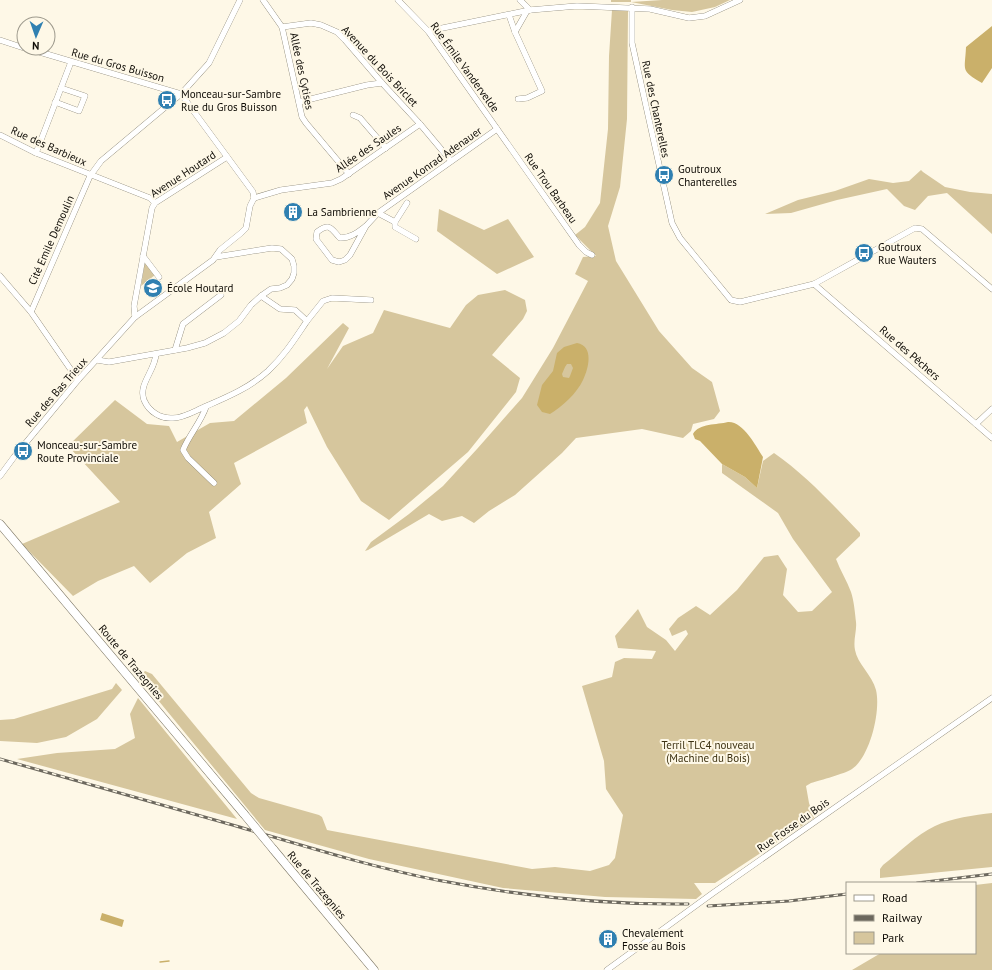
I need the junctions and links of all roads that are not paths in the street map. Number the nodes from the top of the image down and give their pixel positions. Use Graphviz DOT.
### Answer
graph roads {
  1 [pos="240,0"];
  2 [pos="263,0"];
  3 [pos="398,0"];
  4 [pos="520,0"];
  5 [pos="573,0"];
  6 [pos="740,0"];
  7 [pos="577,6"];
  8 [pos="632,7"];
  9 [pos="529,11"];
  10 [pos="509,15"];
  11 [pos="282,27"];
  12 [pos="428,31"];
  13 [pos="515,32"];
  14 [pos="0,40"];
  15 [pos="16,45"];
  16 [pos="51,56"];
  17 [pos="71,62"];
  18 [pos="382,83"];
  19 [pos="61,88"];
  20 [pos="181,94"];
  21 [pos="518,99"];
  22 [pos="55,102"];
  23 [pos="299,102"];
  24 [pos="353,115"];
  25 [pos="420,124"];
  26 [pos="497,129"];
  27 [pos="0,135"];
  28 [pos="386,148"];
  29 [pos="36,153"];
  30 [pos="228,157"];
  31 [pos="451,161"];
  32 [pos="349,174"];
  33 [pos="90,176"];
  34 [pos="254,198"];
  35 [pos="155,203"];
  36 [pos="407,203"];
  37 [pos="378,213"];
  38 [pos="395,225"];
  39 [pos="366,226"];
  40 [pos="346,238"];
  41 [pos="416,239"];
  42 [pos="354,247"];
  43 [pos="592,255"];
  44 [pos="143,256"];
  45 [pos="216,257"];
  46 [pos="0,276"];
  47 [pos="159,276"];
  48 [pos="814,284"];
  49 [pos="992,289"];
  50 [pos="221,294"];
  51 [pos="261,296"];
  52 [pos="371,300"];
  53 [pos="31,312"];
  54 [pos="135,317"];
  55 [pos="307,321"];
  56 [pos="175,350"];
  57 [pos="156,354"];
  58 [pos="97,360"];
  59 [pos="78,380"];
  60 [pos="206,406"];
  61 [pos="992,409"];
  62 [pos="976,424"];
  63 [pos="992,438"];
  64 [pos="0,476"];
  65 [pos="214,483"];
  66 [pos="0,524"];
  67 [pos="992,698"];
  68 [pos="244,814"];
  69 [pos="374,970"];
  70 [pos="607,970"];
  1 -- 20 [label="street, Cité Emile Demoulin"];
  2 -- 11 [label="street"];
  3 -- 12 [label="street, Rue Émile Vandervelde"];
  4 -- 9 [label="street"];
  5 -- 7 [label="street"];
  6 -- 8 [label="street"];
  7 -- 8 [label="street"];
  7 -- 9 [label="street"];
  8 -- 48 [label="street, Rue des Chanterelles"];
  9 -- 10 [label="street"];
  9 -- 13 [label="street"];
  10 -- 12 [label="street"];
  10 -- 13 [label="street"];
  11 -- 18 [label="street, Avenue du Bois Briclet"];
  11 -- 23 [label="street, Allée des Cytises"];
  12 -- 26 [label="street, Rue Émile Vandervelde"];
  13 -- 21 [label="street"];
  14 -- 15 [label="street, Rue du Gros Buisson"];
  16 -- 17 [label="street, Rue du Gros Buisson"];
  17 -- 19 [label="street"];
  17 -- 20 [label="street, Rue du Gros Buisson"];
  18 -- 23 [label="street"];
  18 -- 25 [label="street, Avenue du Bois Briclet"];
  19 -- 22 [label="street"];
  19 -- 22 [label="street"];
  20 -- 30 [label="street"];
  20 -- 33 [label="street, Cité Emile Demoulin"];
  22 -- 29 [label="street"];
  23 -- 32 [label="street, Allée des Cytises"];
  24 -- 28 [label="street"];
  25 -- 28 [label="street, Allée des Saules"];
  25 -- 31 [label="street, Avenue du Bois Briclet"];
  26 -- 31 [label="street, Avenue Konrad Adenauer"];
  26 -- 43 [label="street, Rue Trou Barbeau"];
  27 -- 29 [label="street, Rue des Barbieux"];
  28 -- 32 [label="street, Allée des Saules"];
  29 -- 33 [label="street, Rue des Barbieux"];
  30 -- 34 [label="street"];
  30 -- 35 [label="street, Avenue Houtard"];
  31 -- 37 [label="street, Avenue Konrad Adenauer"];
  32 -- 34 [label="street, Allée des Saules"];
  33 -- 35 [label="street, Rue des Barbieux"];
  33 -- 53 [label="street, Cité Emile Demoulin"];
  34 -- 45 [label="street, Rue des Bas Trieux"];
  35 -- 44 [label="street, Avenue Houtard"];
  36 -- 38 [label="street, Avenue Konrad Adenauer"];
  37 -- 38 [label="street, Avenue Konrad Adenauer"];
  37 -- 39 [label="street, Avenue Konrad Adenauer"];
  38 -- 41 [label="street"];
  39 -- 40 [label="street, Avenue Konrad Adenauer"];
  39 -- 42 [label="street, Avenue Konrad Adenauer"];
  40 -- 42 [label="street, Avenue Konrad Adenauer"];
  40 -- 42 [label="street, Avenue Konrad Adenauer"];
  44 -- 47 [label="street"];
  44 -- 54 [label="street, Avenue Houtard"];
  45 -- 51 [label="street"];
  45 -- 54 [label="street, Rue des Bas Trieux"];
  46 -- 53 [label="street"];
  48 -- 49 [label="street, Rue des Chanterelles"];
  48 -- 62 [label="street, Rue des Pêchers"];
  50 -- 56 [label="street"];
  51 -- 55 [label="street"];
  51 -- 56 [label="street"];
  52 -- 55 [label="street"];
  53 -- 59 [label="street"];
  54 -- 58 [label="street, Rue des Bas Trieux"];
  55 -- 60 [label="street"];
  56 -- 57 [label="street"];
  57 -- 58 [label="street"];
  57 -- 60 [label="street"];
  58 -- 59 [label="street, Rue des Bas Trieux"];
  59 -- 64 [label="street, Rue des Bas Trieux"];
  60 -- 65 [label="street"];
  61 -- 62 [label="street"];
  62 -- 63 [label="street, Rue des Pêchers"];
  66 -- 68 [label="main road, Route de Trazegnies"];
  67 -- 70 [label="street, Rue Fosse du Bois"];
  68 -- 69 [label="main road, Rue de Trazegnies, bridge"];
}
